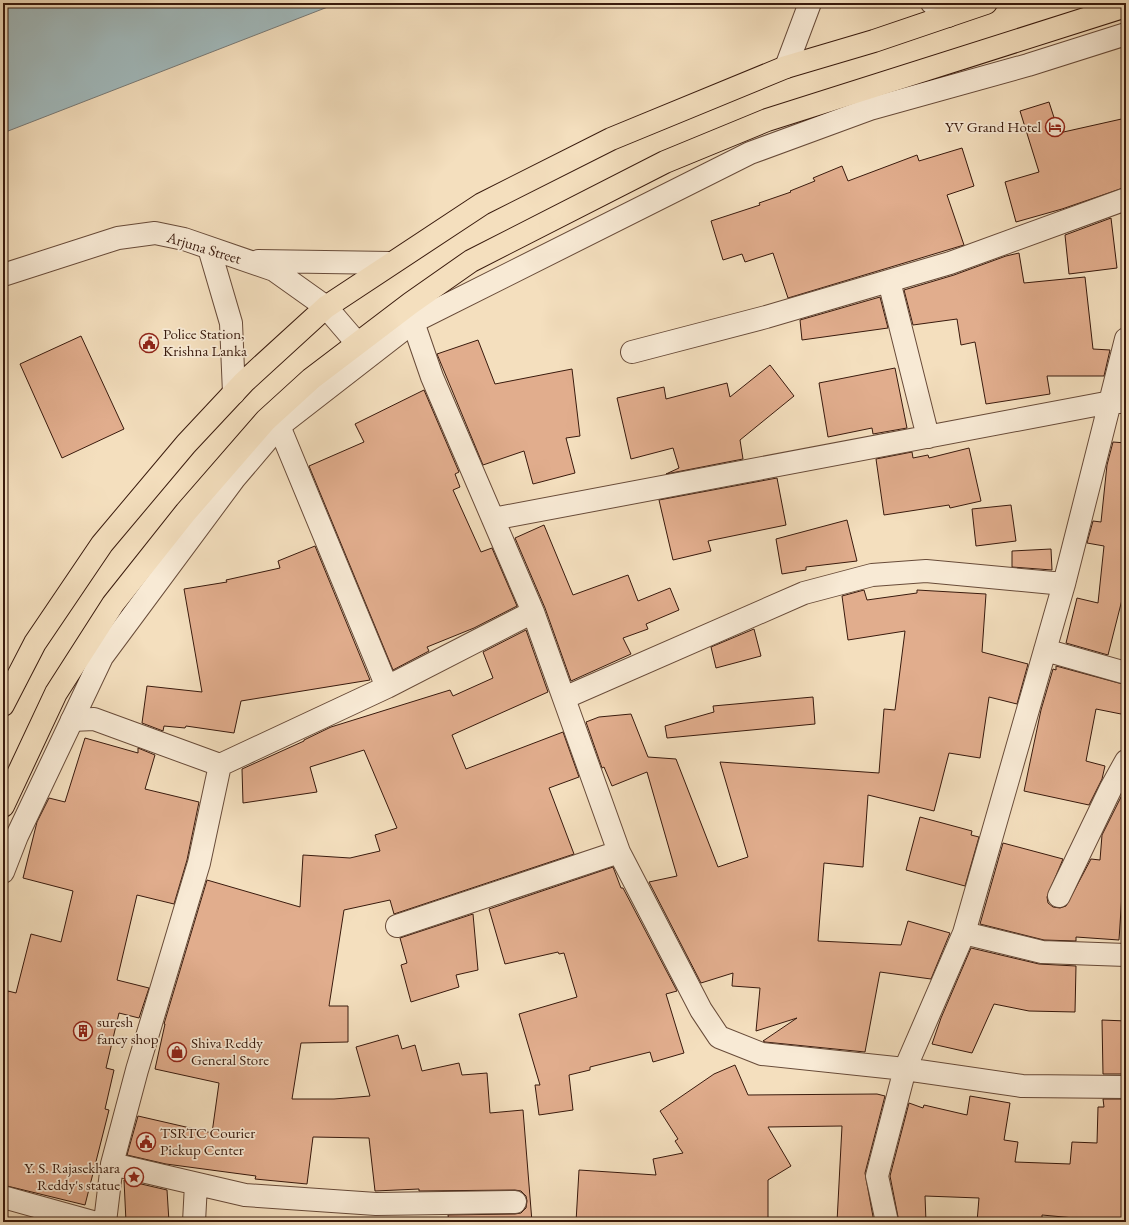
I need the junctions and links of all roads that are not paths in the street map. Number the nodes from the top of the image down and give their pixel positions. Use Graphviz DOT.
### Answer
graph roads {
  1 [pos="810,3"];
  2 [pos="986,3"];
  3 [pos="1126,6"];
  4 [pos="940,9"];
  5 [pos="1126,34"];
  6 [pos="786,67"];
  7 [pos="1126,199"];
  8 [pos="209,248"];
  9 [pos="244,260"];
  10 [pos="391,263"];
  11 [pos="3,275"];
  12 [pos="889,281"];
  13 [pos="326,306"];
  14 [pos="413,322"];
  15 [pos="1126,339"];
  16 [pos="357,343"];
  17 [pos="632,352"];
  18 [pos="234,393"];
  19 [pos="1119,402"];
  20 [pos="278,426"];
  21 [pos="928,437"];
  22 [pos="493,519"];
  23 [pos="1064,584"];
  24 [pos="533,612"];
  25 [pos="1045,650"];
  26 [pos="1126,673"];
  27 [pos="387,687"];
  28 [pos="564,698"];
  29 [pos="3,705"];
  30 [pos="72,720"];
  31 [pos="1126,761"];
  32 [pos="220,765"];
  33 [pos="3,806"];
  34 [pos="619,852"];
  35 [pos="3,872"];
  36 [pos="1059,896"];
  37 [pos="397,926"];
  38 [pos="964,933"];
  39 [pos="1126,955"];
  40 [pos="905,1069"];
  41 [pos="1126,1087"];
  42 [pos="112,1164"];
  43 [pos="196,1184"];
  44 [pos="3,1197"];
  45 [pos="515,1202"];
  46 [pos="42,1216"];
  47 [pos="93,1222"];
  48 [pos="105,1222"];
  49 [pos="194,1222"];
  50 [pos="887,1222"];
  1 -- 6 [label="street"];
  2 -- 4 [label="highway"];
  3 -- 16 [label="highway"];
  4 -- 6 [label="highway"];
  5 -- 14 [label="street"];
  6 -- 10 [label="highway"];
  7 -- 12 [label="street"];
  8 -- 9 [label="street, Arjuna Street"];
  8 -- 11 [label="street, Arjuna Street"];
  8 -- 18 [label="street"];
  9 -- 10 [label="street"];
  9 -- 13 [label="street, Arjuna Street"];
  10 -- 13 [label="highway"];
  12 -- 17 [label="street"];
  12 -- 21 [label="street"];
  13 -- 16 [label="street, Arjuna Street"];
  13 -- 18 [label="highway"];
  14 -- 20 [label="street"];
  14 -- 22 [label="street"];
  15 -- 19 [label="street"];
  16 -- 33 [label="highway"];
  18 -- 29 [label="highway"];
  19 -- 21 [label="street"];
  19 -- 23 [label="street"];
  20 -- 27 [label="street"];
  20 -- 30 [label="street"];
  21 -- 22 [label="street"];
  22 -- 24 [label="street"];
  23 -- 25 [label="street"];
  23 -- 28 [label="street"];
  24 -- 27 [label="street"];
  24 -- 28 [label="street"];
  25 -- 26 [label="street"];
  25 -- 38 [label="street"];
  27 -- 32 [label="street"];
  28 -- 34 [label="street"];
  30 -- 32 [label="street"];
  30 -- 35 [label="street"];
  31 -- 36 [label="street"];
  32 -- 42 [label="street"];
  34 -- 37 [label="street"];
  34 -- 40 [label="street"];
  38 -- 39 [label="street"];
  38 -- 40 [label="street"];
  40 -- 41 [label="street"];
  40 -- 50 [label="street"];
  42 -- 43 [label="street"];
  42 -- 48 [label="street"];
  43 -- 45 [label="street"];
  43 -- 49 [label="street"];
  44 -- 46 [label="street"];
  46 -- 47 [label="street"];
}
